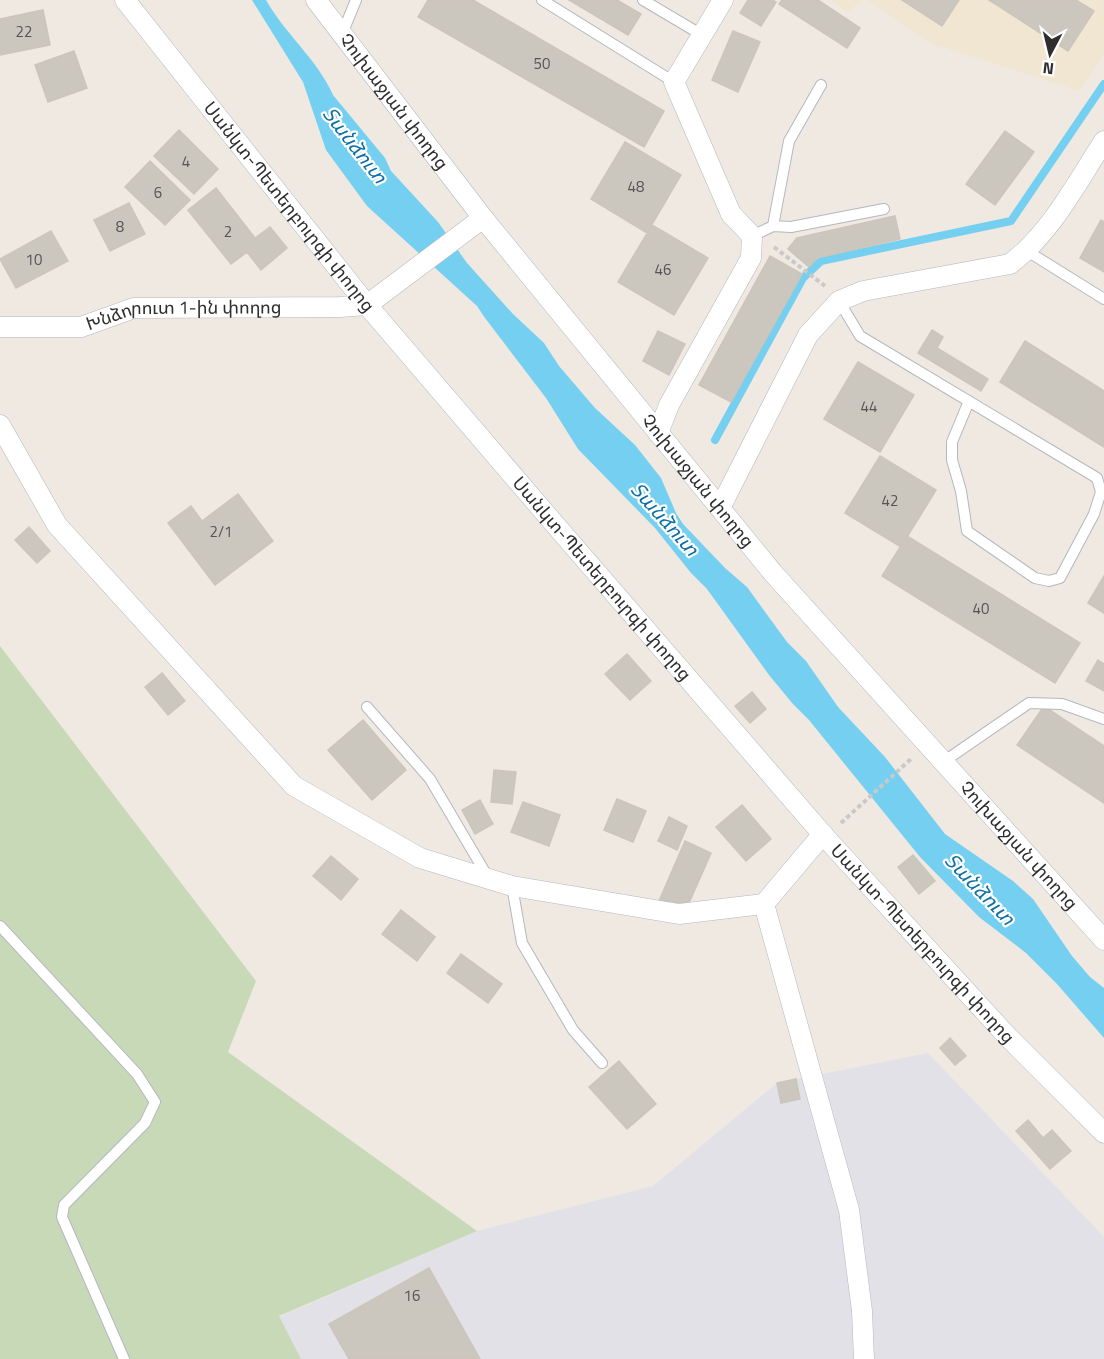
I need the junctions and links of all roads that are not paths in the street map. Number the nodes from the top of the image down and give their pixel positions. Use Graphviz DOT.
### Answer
graph roads {
  1 [pos="125,0"];
  2 [pos="316,0"];
  3 [pos="356,0"];
  4 [pos="542,0"];
  5 [pos="643,0"];
  6 [pos="723,0"];
  7 [pos="342,34"];
  8 [pos="702,35"];
  9 [pos="674,82"];
  10 [pos="821,85"];
  11 [pos="1104,141"];
  12 [pos="884,209"];
  13 [pos="483,218"];
  14 [pos="773,226"];
  15 [pos="752,237"];
  16 [pos="1027,251"];
  17 [pos="1104,299"];
  18 [pos="839,301"];
  19 [pos="367,305"];
  20 [pos="0,327"];
  21 [pos="969,401"];
  22 [pos="0,425"];
  23 [pos="658,433"];
  24 [pos="720,508"];
  25 [pos="367,708"];
  26 [pos="1104,719"];
  27 [pos="943,762"];
  28 [pos="824,836"];
  29 [pos="489,879"];
  30 [pos="512,886"];
  31 [pos="764,904"];
  32 [pos="0,926"];
  33 [pos="1104,940"];
  34 [pos="602,1063"];
  35 [pos="1104,1134"];
  36 [pos="124,1359"];
  37 [pos="864,1359"];
  1 -- 19 [label="street, Սանկտ-Պետերբուրգի փողոց"];
  2 -- 7 [label="street, Չուխաջյան փողոց"];
  3 -- 7 [label="lane"];
  4 -- 9 [label="lane"];
  5 -- 8 [label="lane"];
  6 -- 8 [label="street"];
  7 -- 13 [label="street, Չուխաջյան փողոց"];
  8 -- 9 [label="street"];
  9 -- 15 [label="street"];
  10 -- 14 [label="lane"];
  11 -- 16 [label="street"];
  12 -- 14 [label="lane"];
  13 -- 19 [label="street"];
  13 -- 23 [label="street, Չուխաջյան փողոց"];
  14 -- 15 [label="lane"];
  15 -- 23 [label="street"];
  16 -- 17 [label="lane"];
  16 -- 18 [label="street"];
  18 -- 21 [label="lane"];
  18 -- 24 [label="street"];
  19 -- 20 [label="street, Խնձորուտ 1-ին փողոց"];
  19 -- 28 [label="street, Սանկտ-Պետերբուրգի փողոց"];
  21 -- 21 [label="lane"];
  22 -- 29 [label="street"];
  23 -- 24 [label="street, Չուխաջյան փողոց"];
  24 -- 27 [label="street, Չուխաջյան փողոց"];
  25 -- 29 [label="lane"];
  26 -- 27 [label="lane"];
  27 -- 33 [label="street, Չուխաջյան փողոց"];
  28 -- 31 [label="street"];
  28 -- 35 [label="street, Սանկտ-Պետերբուրգի փողոց"];
  29 -- 30 [label="street"];
  30 -- 31 [label="street"];
  30 -- 34 [label="lane"];
  31 -- 37 [label="street"];
  32 -- 36 [label="lane"];
}
